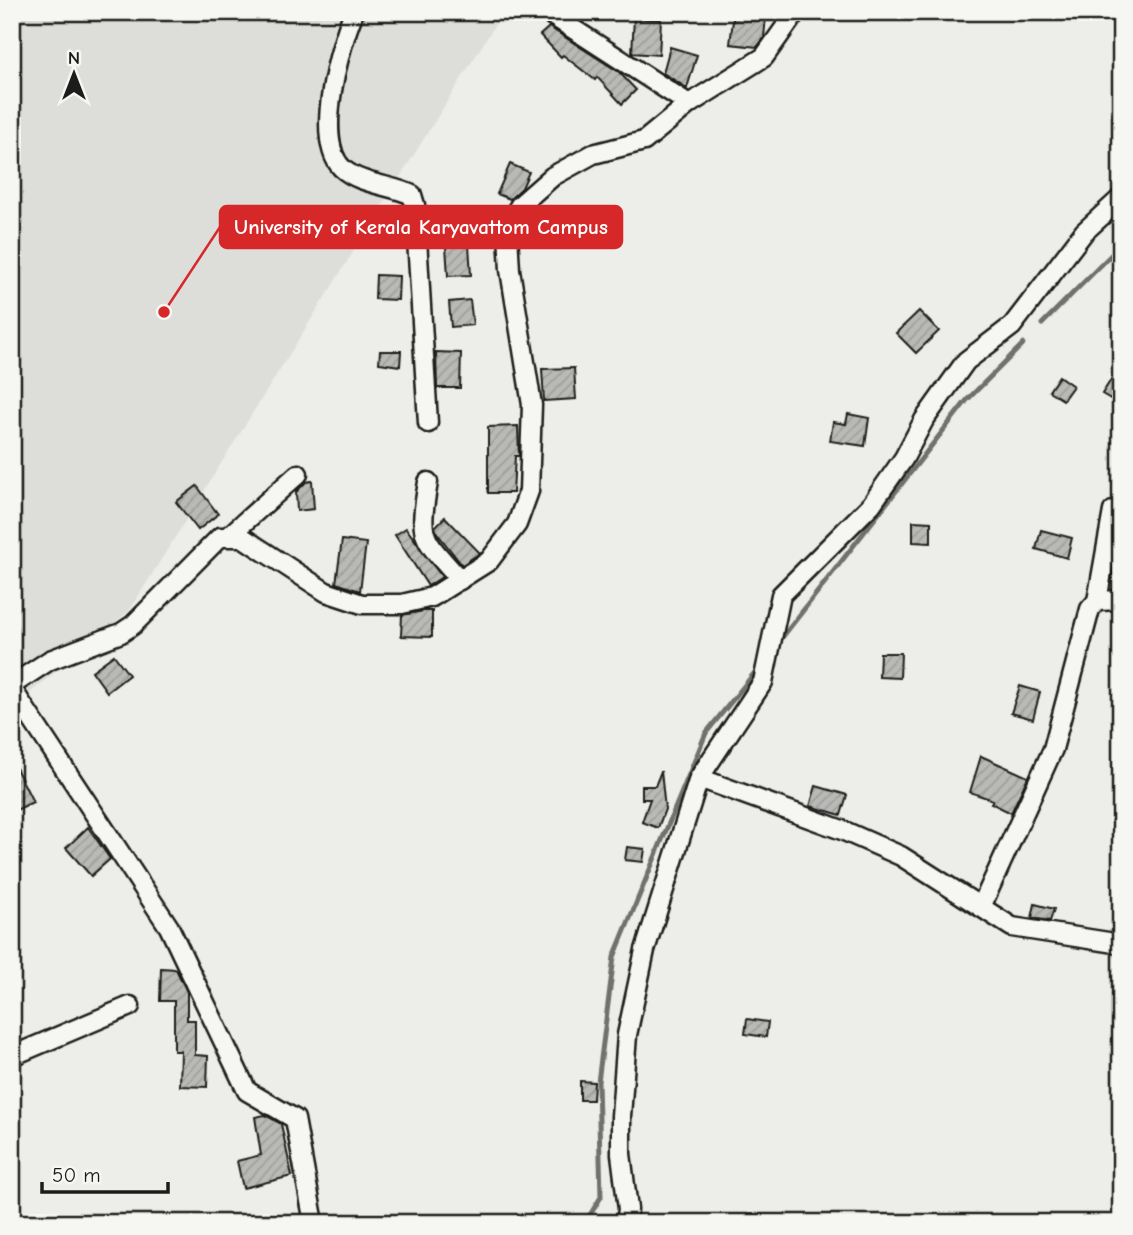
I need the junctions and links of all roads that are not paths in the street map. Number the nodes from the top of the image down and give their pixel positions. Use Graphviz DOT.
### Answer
graph roads {
  1 [pos="354,12"];
  2 [pos="547,12"];
  3 [pos="789,14"];
  4 [pos="689,104"];
  5 [pos="1121,198"];
  6 [pos="428,423"];
  7 [pos="298,474"];
  8 [pos="428,482"];
  9 [pos="1121,510"];
  10 [pos="230,535"];
  11 [pos="460,580"];
  12 [pos="1121,600"];
  13 [pos="1097,601"];
  14 [pos="12,687"];
  15 [pos="699,778"];
  16 [pos="981,907"];
  17 [pos="1121,944"];
  18 [pos="130,1006"];
  19 [pos="12,1056"];
  20 [pos="314,1223"];
  21 [pos="625,1223"];
  1 -- 6 [label="street"];
  2 -- 4 [label="street"];
  3 -- 4 [label="street"];
  4 -- 11 [label="street"];
  5 -- 15 [label="street"];
  7 -- 10 [label="street"];
  8 -- 11 [label="street"];
  9 -- 13 [label="street"];
  10 -- 11 [label="street"];
  10 -- 14 [label="street"];
  12 -- 13 [label="street"];
  13 -- 16 [label="street"];
  14 -- 20 [label="street"];
  15 -- 16 [label="street"];
  15 -- 21 [label="street"];
  16 -- 17 [label="street"];
  18 -- 19 [label="street"];
}
